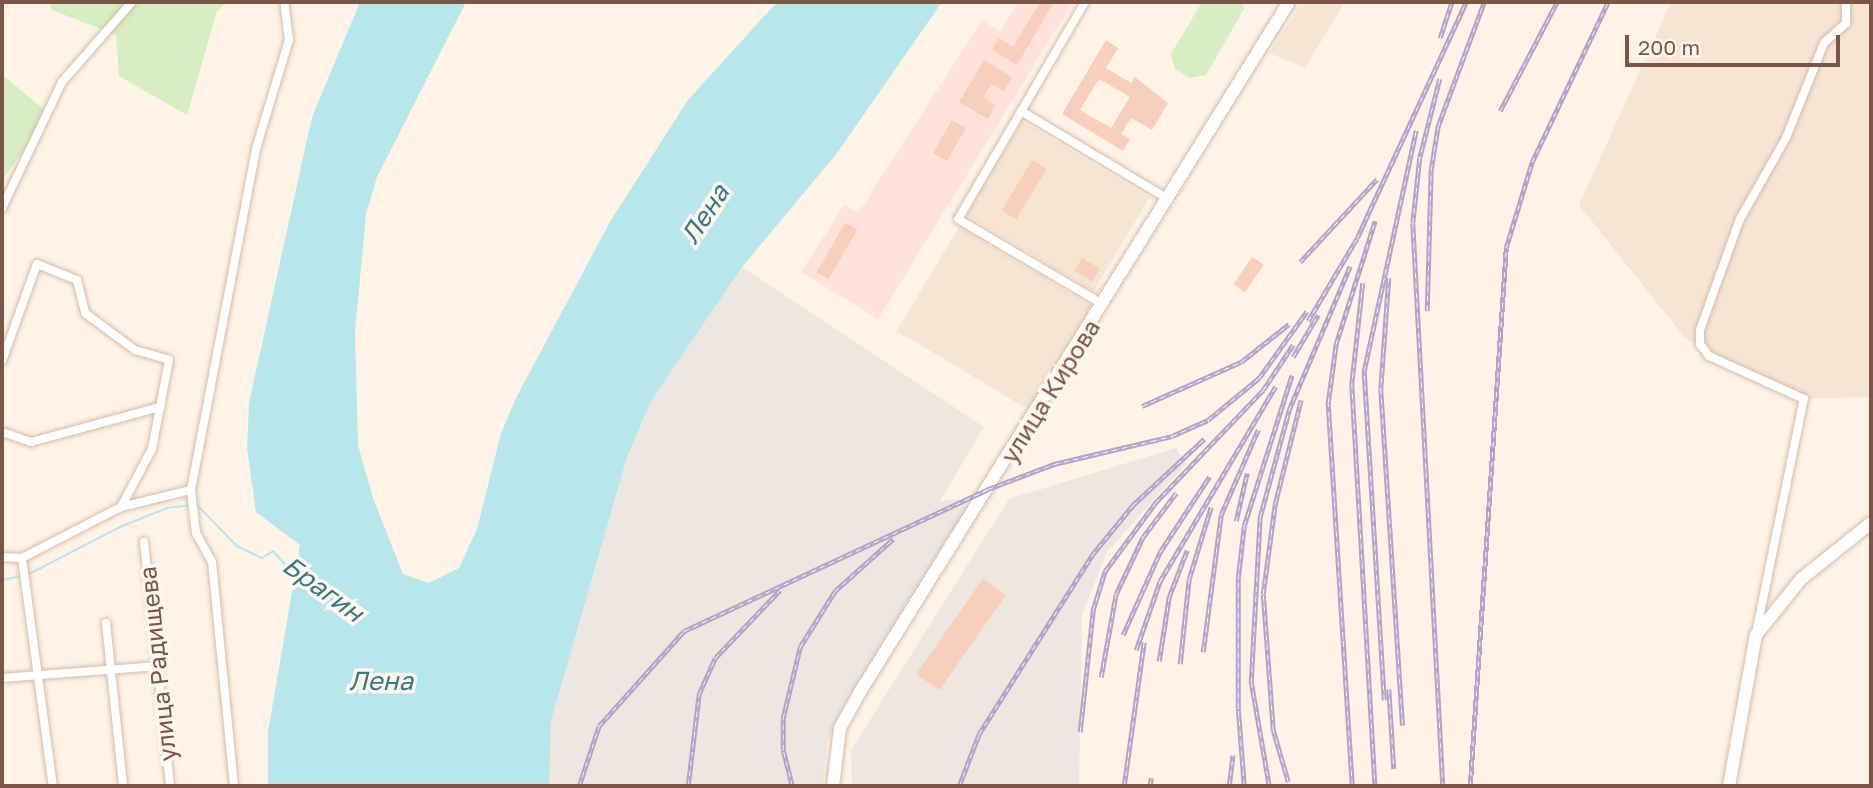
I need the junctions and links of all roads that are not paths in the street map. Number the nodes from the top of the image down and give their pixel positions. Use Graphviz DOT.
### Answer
graph roads {
  1 [pos="132,2"];
  2 [pos="284,2"];
  3 [pos="1085,2"];
  4 [pos="1289,2"];
  5 [pos="1846,2"];
  6 [pos="1021,111"];
  7 [pos="1168,198"];
  8 [pos="2,208"];
  9 [pos="1104,305"];
  10 [pos="2,361"];
  11 [pos="160,407"];
  12 [pos="2,432"];
  13 [pos="191,493"];
  14 [pos="121,507"];
  15 [pos="1871,523"];
  16 [pos="144,542"];
  17 [pos="2,556"];
  18 [pos="22,558"];
  19 [pos="106,622"];
  20 [pos="1756,635"];
  21 [pos="158,666"];
  22 [pos="111,669"];
  23 [pos="38,676"];
  24 [pos="2,678"];
  25 [pos="53,786"];
  26 [pos="124,786"];
  27 [pos="170,786"];
  28 [pos="234,786"];
  29 [pos="833,786"];
  30 [pos="1729,786"];
  1 -- 8 [label="street"];
  2 -- 13 [label="street"];
  3 -- 6 [label="street"];
  4 -- 7 [label="main road, улица Кирова"];
  5 -- 20 [label="street"];
  6 -- 7 [label="street"];
  6 -- 9 [label="street"];
  7 -- 9 [label="main road, улица Кирова"];
  9 -- 29 [label="main road, улица Кирова"];
  10 -- 11 [label="street"];
  11 -- 12 [label="street"];
  11 -- 14 [label="street"];
  13 -- 14 [label="street"];
  13 -- 28 [label="street"];
  14 -- 18 [label="street"];
  15 -- 20 [label="main road"];
  16 -- 21 [label="street, улица Радищева"];
  17 -- 18 [label="street"];
  18 -- 23 [label="street"];
  19 -- 22 [label="street"];
  20 -- 30 [label="main road"];
  21 -- 22 [label="street"];
  21 -- 27 [label="street, улица Радищева"];
  22 -- 23 [label="street"];
  22 -- 26 [label="street"];
  23 -- 24 [label="street"];
  23 -- 25 [label="street"];
}
